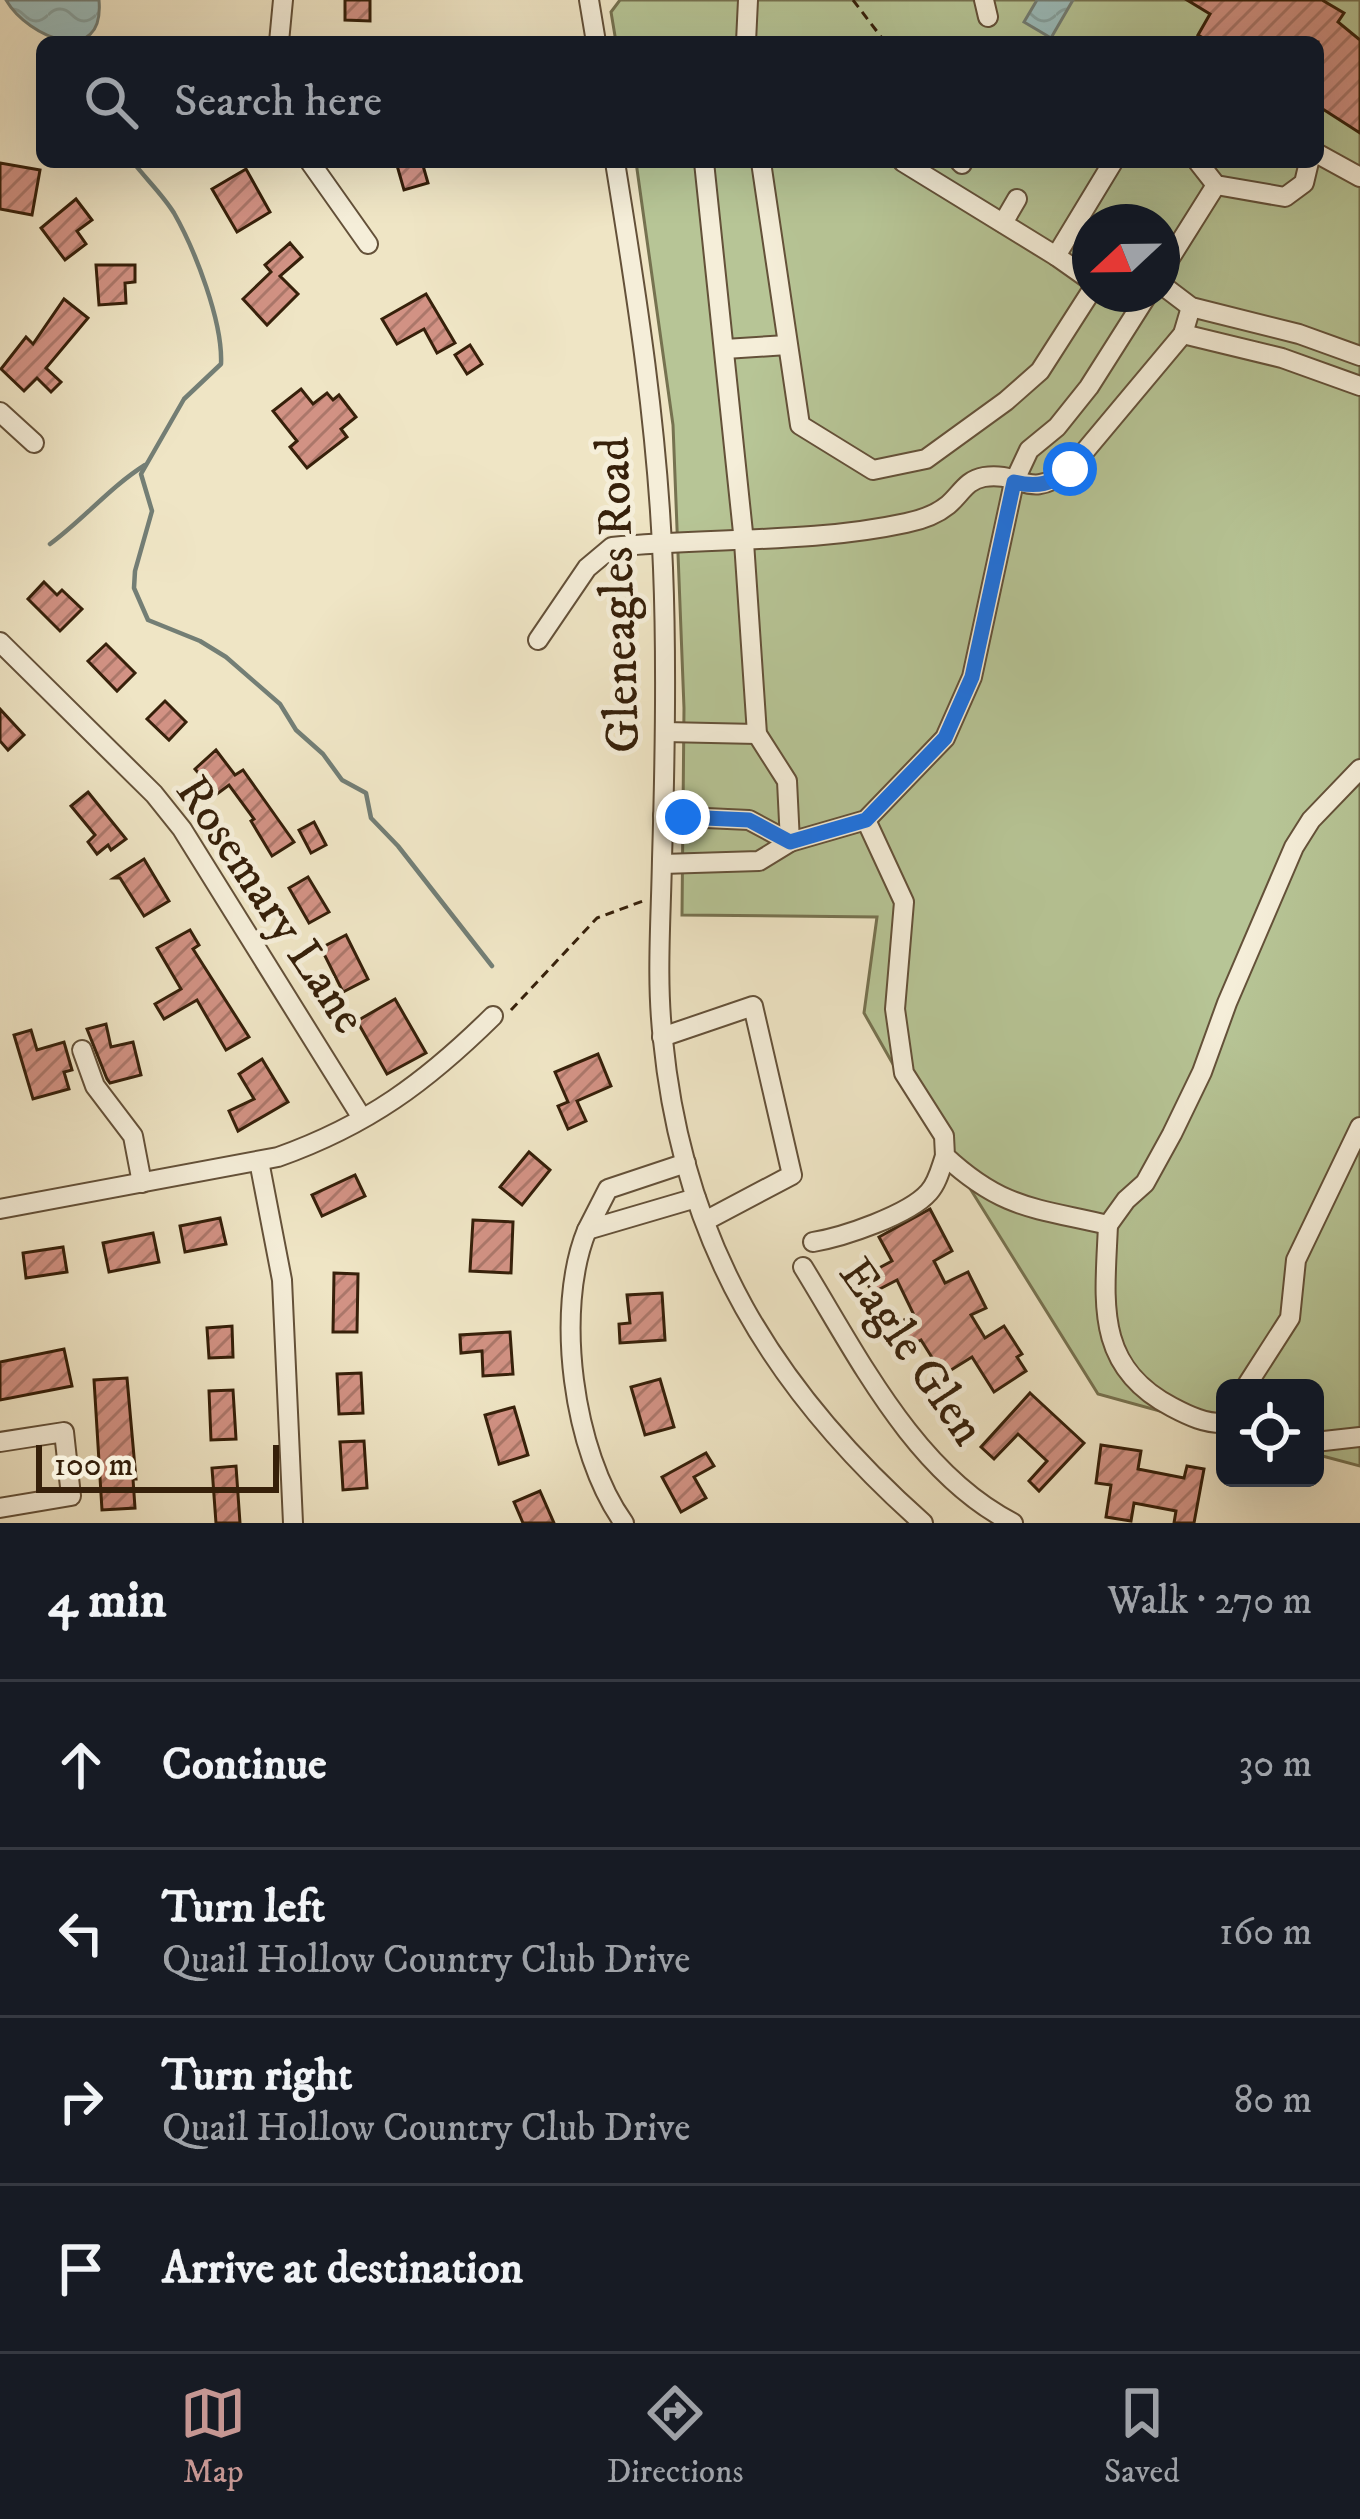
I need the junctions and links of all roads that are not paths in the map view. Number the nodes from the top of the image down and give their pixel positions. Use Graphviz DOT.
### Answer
graph roads {
  1 [pos="284,0"];
  2 [pos="589,0"];
  3 [pos="748,0"];
  4 [pos="280,36"];
  5 [pos="595,36"];
  6 [pos="746,36"];
  7 [pos="1324,157"];
  8 [pos="314,168"];
  9 [pos="616,168"];
  10 [pos="705,168"];
  11 [pos="761,168"];
  12 [pos="912,168"];
  13 [pos="1109,168"];
  14 [pos="1203,168"];
  15 [pos="1308,168"];
  16 [pos="1360,177"];
  17 [pos="1216,185"];
  18 [pos="1017,199"];
  19 [pos="1004,223"];
  20 [pos="1180,242"];
  21 [pos="368,244"];
  22 [pos="1056,256"];
  23 [pos="1072,267"];
  24 [pos="1180,299"];
  25 [pos="1190,307"];
  26 [pos="1078,312"];
  27 [pos="1137,312"];
  28 [pos="1183,334"];
  29 [pos="787,345"];
  30 [pos="725,349"];
  31 [pos="1360,356"];
  32 [pos="1360,386"];
  33 [pos="0,412"];
  34 [pos="34,443"];
  35 [pos="1014,482"];
  36 [pos="662,542"];
  37 [pos="743,542"];
  38 [pos="538,640"];
  39 [pos="0,642"];
  40 [pos="665,732"];
  41 [pos="757,734"];
  42 [pos="1360,769"];
  43 [pos="663,816"];
  44 [pos="866,820"];
  45 [pos="790,842"];
  46 [pos="662,864"];
  47 [pos="493,1016"];
  48 [pos="662,1037"];
  49 [pos="82,1050"];
  50 [pos="362,1118"];
  51 [pos="1360,1127"];
  52 [pos="945,1156"];
  53 [pos="260,1161"];
  54 [pos="686,1163"];
  55 [pos="142,1183"];
  56 [pos="696,1198"];
  57 [pos="0,1209"];
  58 [pos="705,1221"];
  59 [pos="1108,1225"];
  60 [pos="586,1230"];
  61 [pos="813,1242"];
  62 [pos="803,1267"];
  63 [pos="1251,1379"];
  64 [pos="1216,1423"];
  65 [pos="1360,1437"];
  66 [pos="1324,1441"];
  67 [pos="0,1442"];
  68 [pos="0,1508"];
  69 [pos="293,1523"];
  70 [pos="624,1523"];
  71 [pos="923,1523"];
  72 [pos="1013,1523"];
  1 -- 4 [label="street"];
  2 -- 5 [label="street"];
  3 -- 6 [label="street"];
  7 -- 16 [label="street"];
  8 -- 21 [label="street"];
  9 -- 36 [label="street, Gleneagles Road"];
  10 -- 30 [label="street"];
  11 -- 29 [label="street"];
  12 -- 19 [label="street"];
  13 -- 22 [label="street"];
  14 -- 17 [label="street"];
  15 -- 17 [label="street"];
  17 -- 20 [label="street"];
  18 -- 19 [label="street"];
  19 -- 22 [label="street"];
  22 -- 23 [label="street"];
  24 -- 25 [label="street"];
  25 -- 28 [label="street"];
  25 -- 31 [label="street"];
  26 -- 29 [label="street"];
  27 -- 35 [label="street"];
  28 -- 32 [label="street"];
  28 -- 35 [label="street"];
  29 -- 30 [label="street"];
  30 -- 37 [label="street"];
  33 -- 34 [label="street"];
  35 -- 37 [label="street"];
  35 -- 44 [label="street"];
  36 -- 37 [label="street"];
  36 -- 38 [label="street"];
  36 -- 40 [label="street, Gleneagles Road"];
  37 -- 41 [label="street"];
  39 -- 50 [label="street, Rosemary Lane"];
  40 -- 41 [label="street"];
  40 -- 43 [label="street, Gleneagles Road"];
  41 -- 45 [label="street"];
  42 -- 59 [label="street"];
  43 -- 45 [label="street"];
  43 -- 46 [label="street, Gleneagles Road"];
  44 -- 45 [label="street"];
  44 -- 52 [label="street"];
  45 -- 46 [label="street"];
  46 -- 48 [label="street, Gleneagles Road"];
  47 -- 50 [label="street"];
  48 -- 54 [label="street, Gleneagles Road"];
  48 -- 58 [label="street"];
  49 -- 55 [label="street"];
  50 -- 53 [label="street"];
  51 -- 63 [label="street"];
  52 -- 59 [label="street"];
  52 -- 61 [label="street"];
  53 -- 55 [label="street"];
  53 -- 69 [label="street"];
  54 -- 56 [label="street, Gleneagles Road"];
  54 -- 60 [label="street"];
  55 -- 57 [label="street"];
  56 -- 58 [label="street, Gleneagles Road"];
  56 -- 60 [label="street"];
  58 -- 71 [label="street, Gleneagles Road"];
  59 -- 64 [label="street"];
  60 -- 70 [label="street"];
  62 -- 72 [label="street, Eagle Glen"];
  65 -- 66 [label="street"];
  67 -- 68 [label="street"];
}
